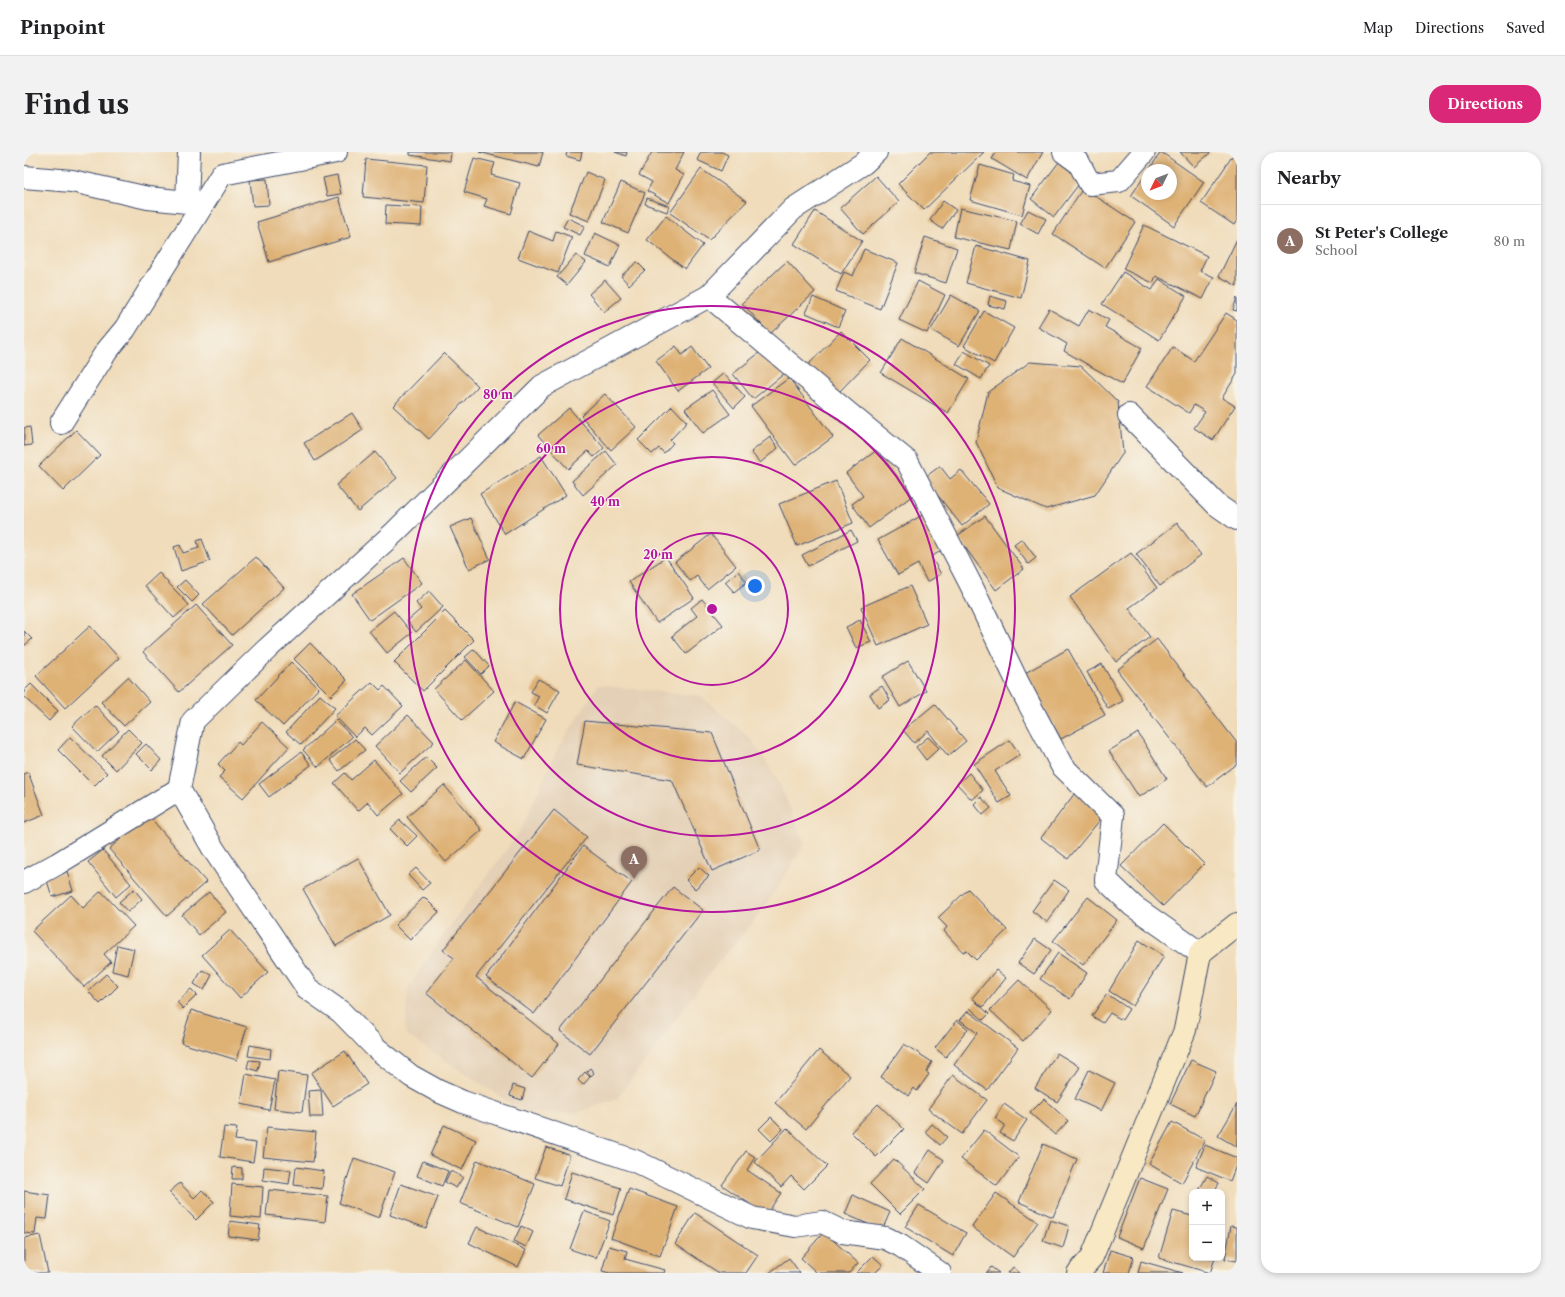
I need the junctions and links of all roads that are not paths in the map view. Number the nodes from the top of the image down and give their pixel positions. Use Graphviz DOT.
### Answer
graph roads {
  1 [pos="189,152"];
  2 [pos="336,152"];
  3 [pos="876,152"];
  4 [pos="1064,152"];
  5 [pos="1144,152"];
  6 [pos="222,174"];
  7 [pos="24,177"];
  8 [pos="187,202"];
  9 [pos="709,296"];
  10 [pos="1129,415"];
  11 [pos="61,423"];
  12 [pos="1237,520"];
  13 [pos="180,789"];
  14 [pos="24,882"];
  15 [pos="1237,924"];
  16 [pos="1200,953"];
  17 [pos="940,1273"];
  18 [pos="1078,1273"];
  1 -- 8 [label="street"];
  2 -- 6 [label="street"];
  3 -- 9 [label="street"];
  4 -- 5 [label="street"];
  6 -- 8 [label="street"];
  6 -- 11 [label="street"];
  7 -- 8 [label="street"];
  9 -- 13 [label="street"];
  9 -- 16 [label="street"];
  10 -- 12 [label="street"];
  13 -- 14 [label="street"];
  13 -- 17 [label="street"];
  15 -- 16 [label="main road"];
  16 -- 18 [label="main road"];
}
